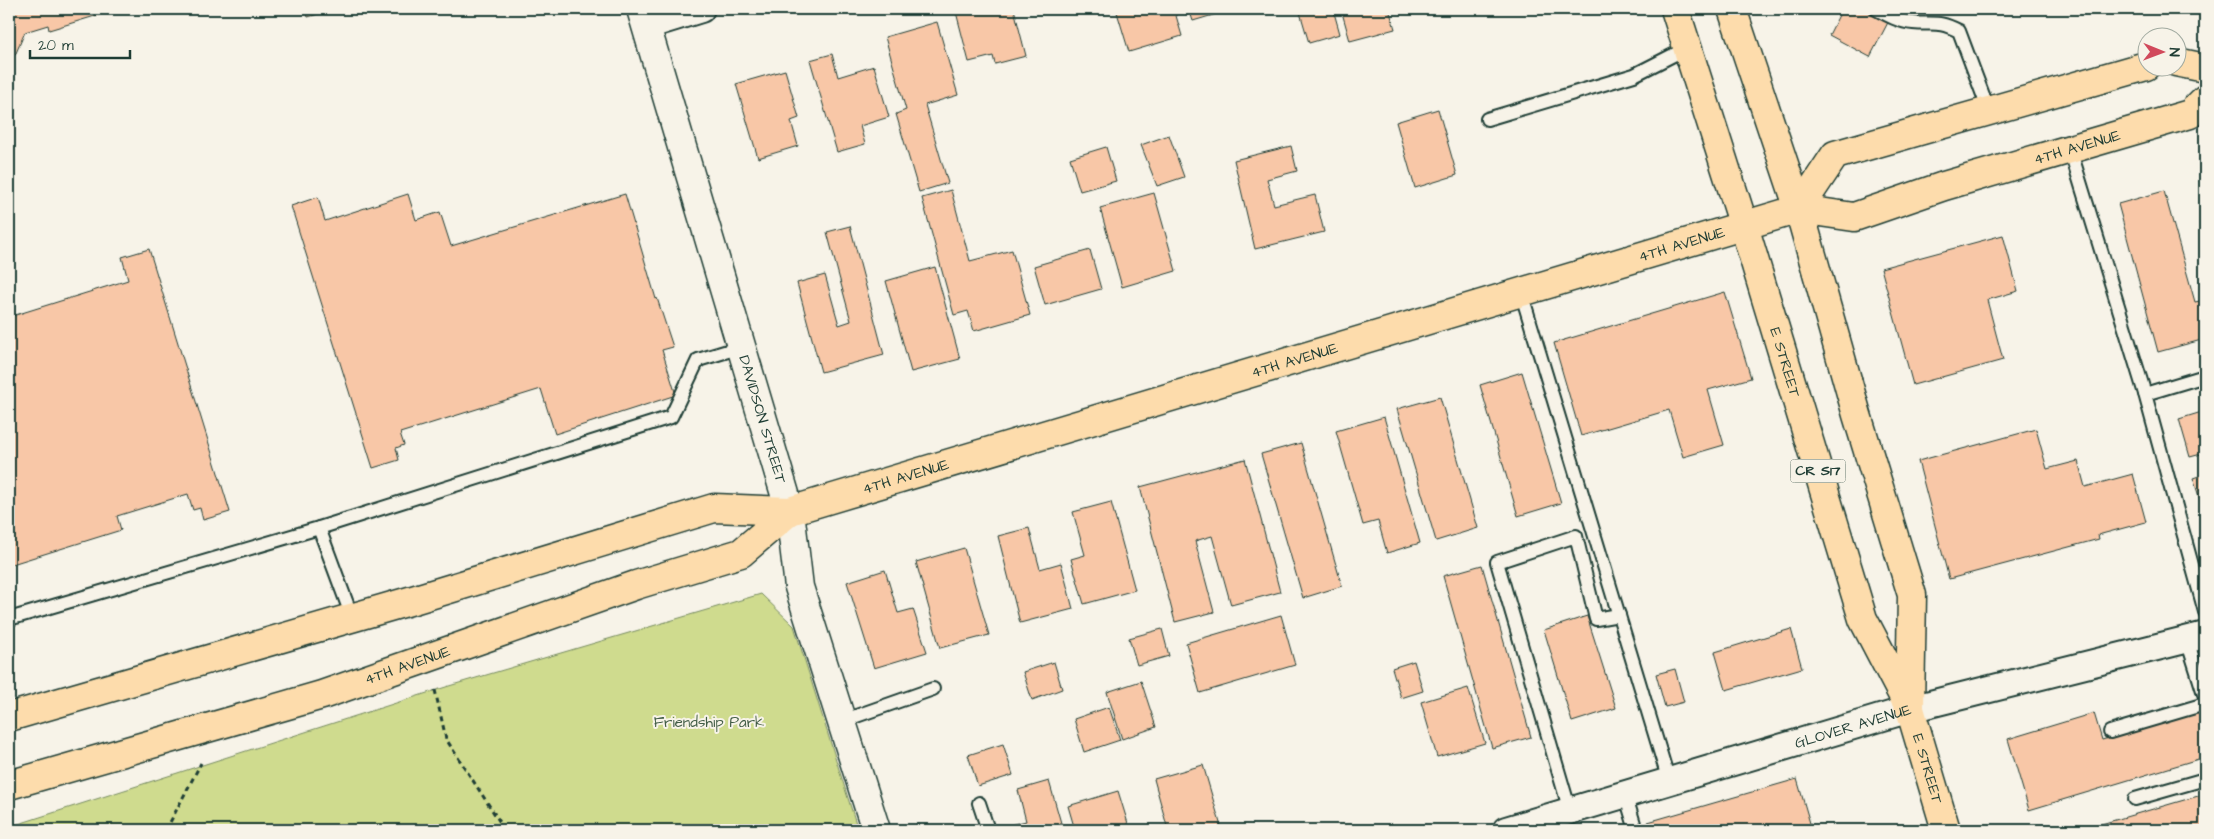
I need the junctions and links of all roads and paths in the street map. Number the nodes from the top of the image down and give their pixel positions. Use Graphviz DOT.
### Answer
graph roads {
  1 [pos="701,9"];
  2 [pos="1675,9"];
  3 [pos="1732,9"];
  4 [pos="1876,9"];
  5 [pos="644,17"];
  6 [pos="1687,48"];
  7 [pos="2186,64"];
  8 [pos="2205,68"];
  9 [pos="2136,69"];
  10 [pos="2205,99"];
  11 [pos="1989,111"];
  12 [pos="1487,119"];
  13 [pos="2070,149"];
  14 [pos="1799,209"];
  15 [pos="1744,226"];
  16 [pos="1521,292"];
  17 [pos="741,347"];
  18 [pos="2205,376"];
  19 [pos="2145,394"];
  20 [pos="790,511"];
  21 [pos="320,528"];
  22 [pos="2205,612"];
  23 [pos="1618,615"];
  24 [pos="352,618"];
  25 [pos="9,619"];
  26 [pos="2196,638"];
  27 [pos="934,689"];
  28 [pos="435,690"];
  29 [pos="2205,697"];
  30 [pos="2205,704"];
  31 [pos="1910,709"];
  32 [pos="9,717"];
  33 [pos="842,721"];
  34 [pos="2110,732"];
  35 [pos="201,763"];
  36 [pos="2205,780"];
  37 [pos="1669,781"];
  38 [pos="9,785"];
  39 [pos="1625,794"];
  40 [pos="2135,799"];
  41 [pos="979,803"];
  42 [pos="1570,811"];
  43 [pos="166,830"];
  44 [pos="505,830"];
  45 [pos="876,830"];
  46 [pos="988,830"];
  47 [pos="1506,830"];
  48 [pos="1636,830"];
  49 [pos="1946,830"];
  1 -- 5 [label="street"];
  2 -- 6 [label="main road, E STREET / CR S17"];
  3 -- 14 [label="main road, E STREET / CR S17"];
  4 -- 11 [label="lane"];
  5 -- 17 [label="street, DAVIDSON STREET"];
  6 -- 12 [label="lane"];
  6 -- 15 [label="main road, E STREET / CR S17"];
  7 -- 8 [label="main road"];
  9 -- 11 [label="main road"];
  10 -- 13 [label="main road, 4TH AVENUE"];
  11 -- 14 [label="main road"];
  13 -- 14 [label="main road, 4TH AVENUE"];
  13 -- 19 [label="lane"];
  14 -- 15 [label="main road, 4TH AVENUE"];
  14 -- 31 [label="main road, E STREET / CR S17"];
  15 -- 16 [label="main road, 4TH AVENUE"];
  15 -- 31 [label="main road, E STREET / CR S17"];
  16 -- 20 [label="main road, 4TH AVENUE"];
  16 -- 23 [label="lane"];
  17 -- 20 [label="street, DAVIDSON STREET"];
  17 -- 21 [label="lane"];
  18 -- 19 [label="lane"];
  19 -- 22 [label="lane"];
  20 -- 24 [label="main road, 4TH AVENUE"];
  20 -- 33 [label="street, DAVIDSON STREET"];
  20 -- 38 [label="main road, 4TH AVENUE"];
  21 -- 24 [label="lane"];
  21 -- 25 [label="lane"];
  23 -- 37 [label="lane"];
  23 -- 42 [label="lane"];
  24 -- 32 [label="main road, 4TH AVENUE"];
  26 -- 29 [label="lane"];
  26 -- 31 [label="street, GLOVER AVENUE"];
  27 -- 33 [label="lane"];
  28 -- 44 [label="path"];
  30 -- 34 [label="lane"];
  31 -- 37 [label="street, GLOVER AVENUE"];
  31 -- 49 [label="main road, E STREET / CR S17"];
  33 -- 45 [label="street, DAVIDSON STREET"];
  35 -- 43 [label="path"];
  36 -- 40 [label="lane"];
  37 -- 39 [label="street, GLOVER AVENUE"];
  39 -- 42 [label="street, GLOVER AVENUE"];
  39 -- 48 [label="lane"];
  41 -- 46 [label="lane"];
  42 -- 47 [label="street, GLOVER AVENUE"];
}
